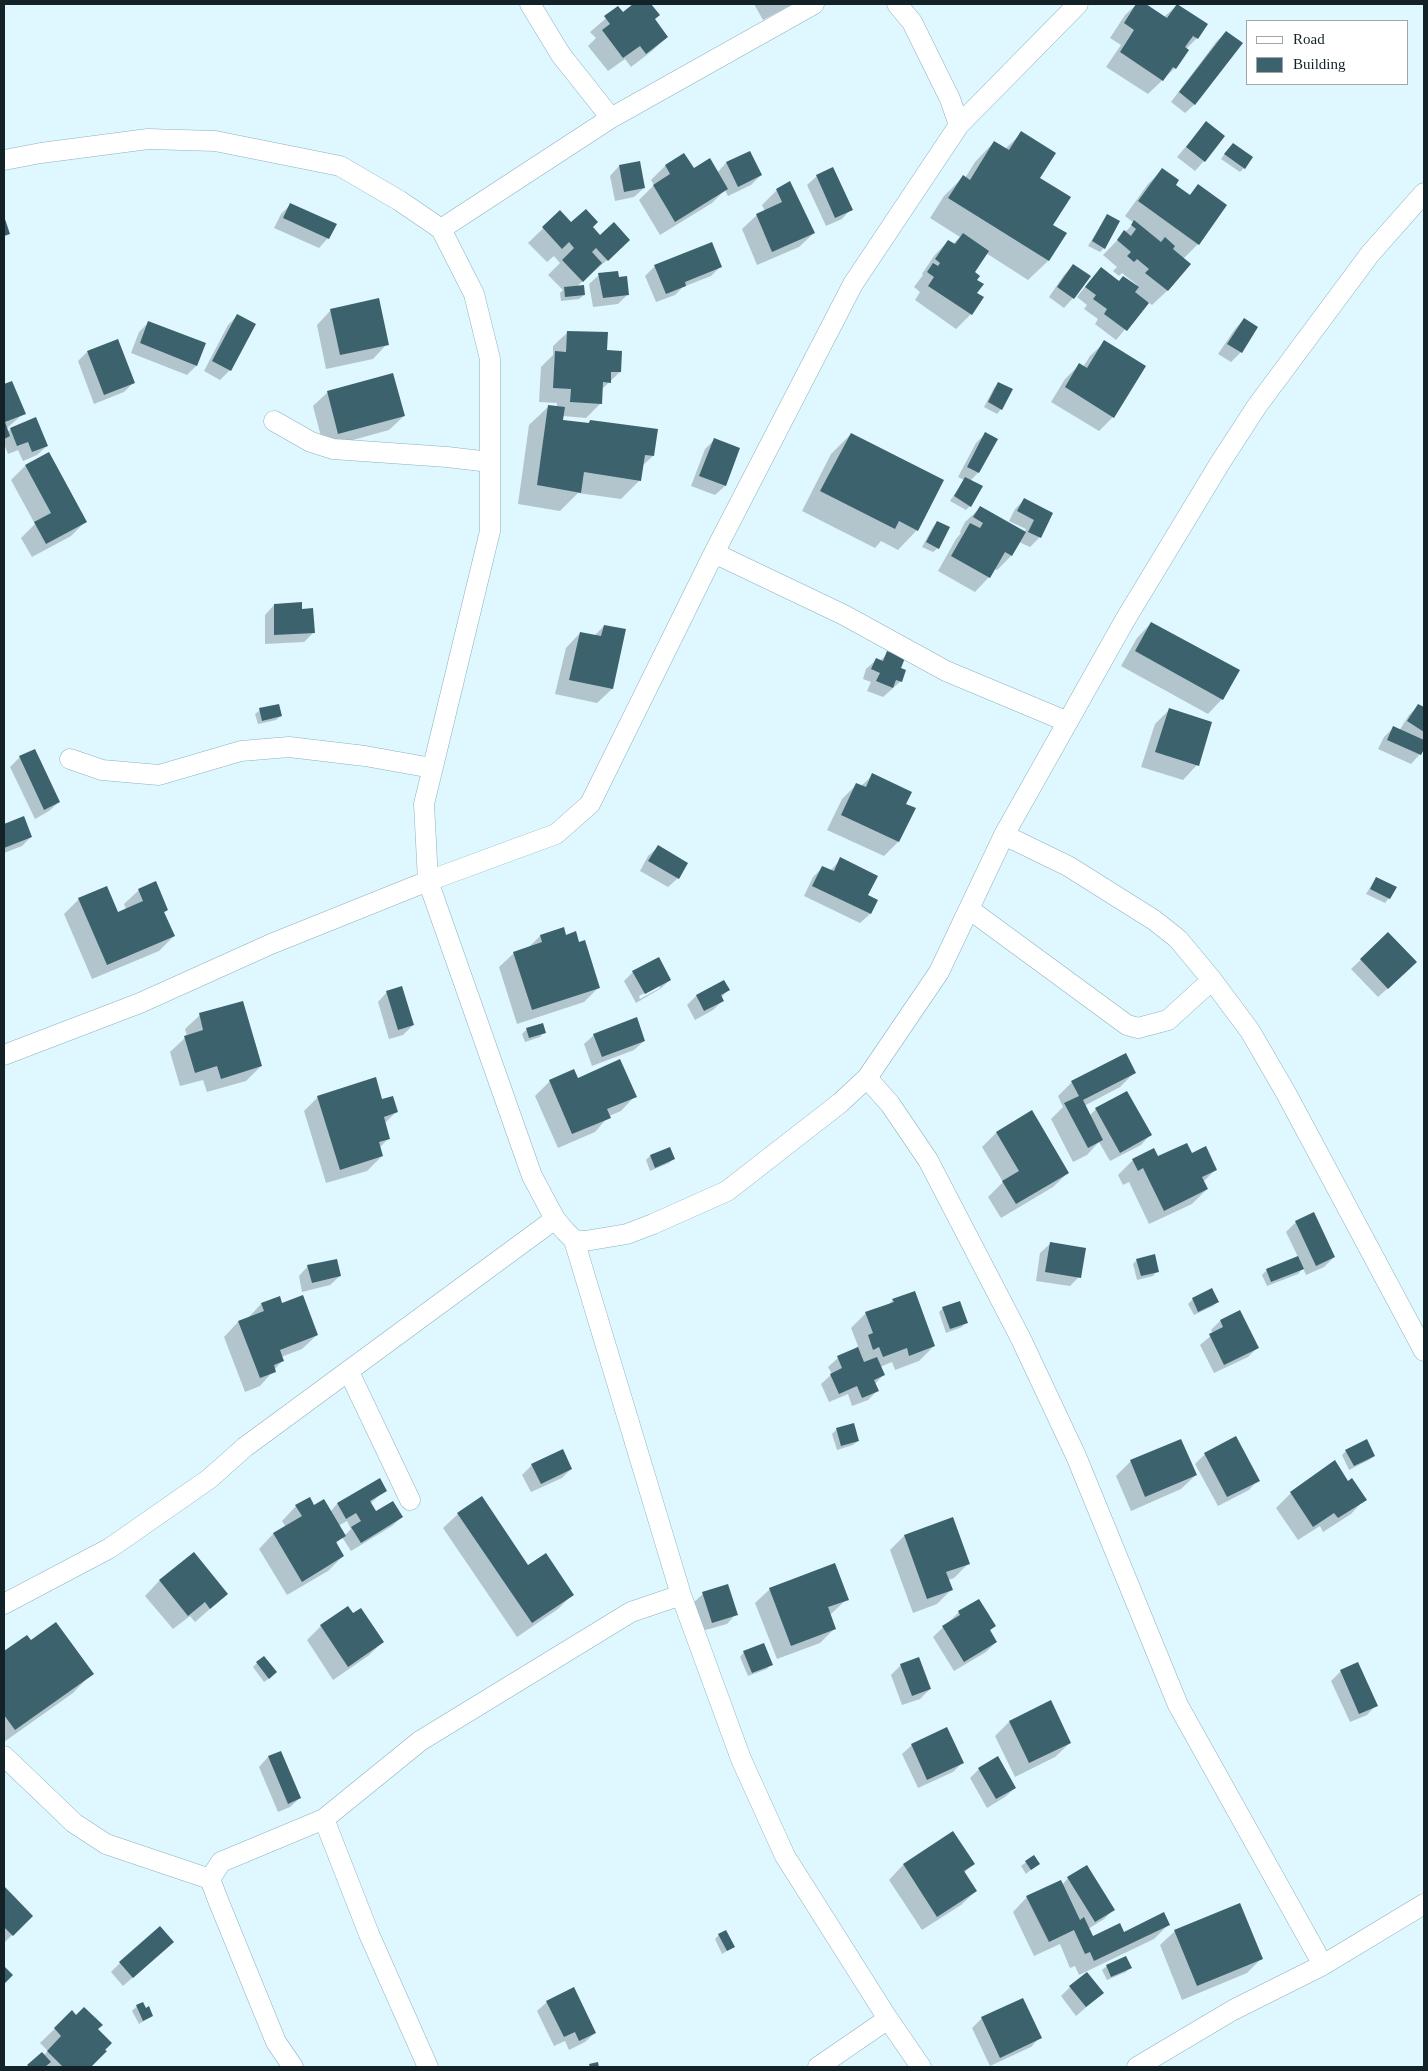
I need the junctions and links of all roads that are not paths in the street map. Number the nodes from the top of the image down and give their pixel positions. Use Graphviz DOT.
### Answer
graph roads {
  1 [pos="530,4"];
  2 [pos="814,4"];
  3 [pos="897,4"];
  4 [pos="1078,4"];
  5 [pos="611,118"];
  6 [pos="959,125"];
  7 [pos="4,160"];
  8 [pos="1424,193"];
  9 [pos="441,229"];
  10 [pos="274,421"];
  11 [pos="490,462"];
  12 [pos="714,553"];
  13 [pos="1068,722"];
  14 [pos="70,759"];
  15 [pos="432,768"];
  16 [pos="1004,835"];
  17 [pos="428,881"];
  18 [pos="969,909"];
  19 [pos="1212,980"];
  20 [pos="4,1055"];
  21 [pos="867,1078"];
  22 [pos="556,1219"];
  23 [pos="574,1240"];
  24 [pos="1424,1351"];
  25 [pos="349,1372"];
  26 [pos="410,1500"];
  27 [pos="681,1596"];
  28 [pos="4,1604"];
  29 [pos="4,1756"];
  30 [pos="324,1819"];
  31 [pos="210,1879"];
  32 [pos="1424,1904"];
  33 [pos="1324,1965"];
  34 [pos="888,2019"];
  35 [pos="292,2067"];
  36 [pos="428,2067"];
  37 [pos="818,2067"];
  38 [pos="921,2067"];
  39 [pos="1137,2067"];
  1 -- 5 [label="street"];
  2 -- 5 [label="street"];
  3 -- 6 [label="street"];
  4 -- 6 [label="street"];
  5 -- 9 [label="street"];
  6 -- 12 [label="street"];
  7 -- 9 [label="street"];
  8 -- 13 [label="street"];
  9 -- 11 [label="street"];
  10 -- 11 [label="street"];
  11 -- 15 [label="street"];
  12 -- 13 [label="street"];
  12 -- 17 [label="street"];
  13 -- 16 [label="street"];
  14 -- 15 [label="street"];
  15 -- 17 [label="street"];
  16 -- 18 [label="street"];
  16 -- 19 [label="street"];
  17 -- 20 [label="street"];
  17 -- 22 [label="street"];
  18 -- 19 [label="street"];
  18 -- 21 [label="street"];
  19 -- 24 [label="street"];
  21 -- 23 [label="street"];
  21 -- 33 [label="street"];
  22 -- 23 [label="street"];
  22 -- 25 [label="street"];
  23 -- 27 [label="street"];
  25 -- 26 [label="street"];
  25 -- 28 [label="street"];
  27 -- 30 [label="street"];
  27 -- 34 [label="street"];
  29 -- 31 [label="street"];
  30 -- 31 [label="street"];
  30 -- 36 [label="street"];
  31 -- 35 [label="street"];
  32 -- 33 [label="street"];
  33 -- 39 [label="street"];
  34 -- 37 [label="street"];
  34 -- 38 [label="street"];
}
